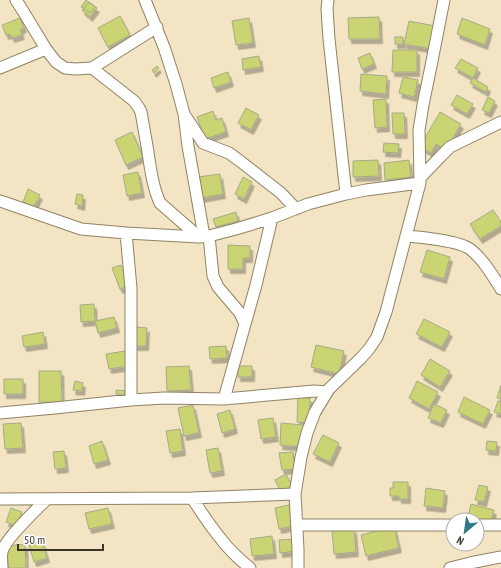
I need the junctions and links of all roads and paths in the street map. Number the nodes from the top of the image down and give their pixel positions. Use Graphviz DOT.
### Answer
graph roads {
  1 [pos="16,0"];
  2 [pos="145,0"];
  3 [pos="328,0"];
  4 [pos="444,0"];
  5 [pos="157,28"];
  6 [pos="46,49"];
  7 [pos="0,68"];
  8 [pos="92,68"];
  9 [pos="184,114"];
  10 [pos="501,122"];
  11 [pos="420,180"];
  12 [pos="346,194"];
  13 [pos="0,201"];
  14 [pos="296,209"];
  15 [pos="272,218"];
  16 [pos="126,233"];
  17 [pos="204,236"];
  18 [pos="406,236"];
  19 [pos="501,289"];
  20 [pos="245,324"];
  21 [pos="327,392"];
  22 [pos="224,399"];
  23 [pos="132,400"];
  24 [pos="0,413"];
  25 [pos="295,494"];
  26 [pos="192,498"];
  27 [pos="0,499"];
  28 [pos="47,499"];
  29 [pos="297,525"];
  30 [pos="445,525"];
  31 [pos="485,525"];
  32 [pos="501,525"];
  33 [pos="501,557"];
  34 [pos="2,568"];
  35 [pos="250,568"];
  36 [pos="298,568"];
  37 [pos="450,568"];
  1 -- 6 [label="street"];
  2 -- 5 [label="street"];
  3 -- 12 [label="street"];
  4 -- 11 [label="street"];
  5 -- 8 [label="street"];
  5 -- 9 [label="street"];
  6 -- 7 [label="street"];
  6 -- 8 [label="street"];
  8 -- 17 [label="street"];
  9 -- 14 [label="street"];
  9 -- 17 [label="street"];
  10 -- 11 [label="street"];
  11 -- 12 [label="street"];
  11 -- 18 [label="street"];
  12 -- 14 [label="street"];
  13 -- 16 [label="street"];
  14 -- 15 [label="street"];
  15 -- 17 [label="street"];
  15 -- 20 [label="street"];
  16 -- 17 [label="street"];
  16 -- 23 [label="street"];
  17 -- 20 [label="street"];
  18 -- 19 [label="street"];
  18 -- 21 [label="street"];
  20 -- 22 [label="street"];
  21 -- 22 [label="street"];
  21 -- 25 [label="street"];
  22 -- 23 [label="street"];
  23 -- 24 [label="street"];
  25 -- 26 [label="street"];
  25 -- 29 [label="street"];
  26 -- 28 [label="street"];
  26 -- 35 [label="street"];
  27 -- 28 [label="street"];
  28 -- 34 [label="street"];
  29 -- 30 [label="street"];
  29 -- 36 [label="street"];
  31 -- 32 [label="street"];
  33 -- 37 [label="street"];
}
